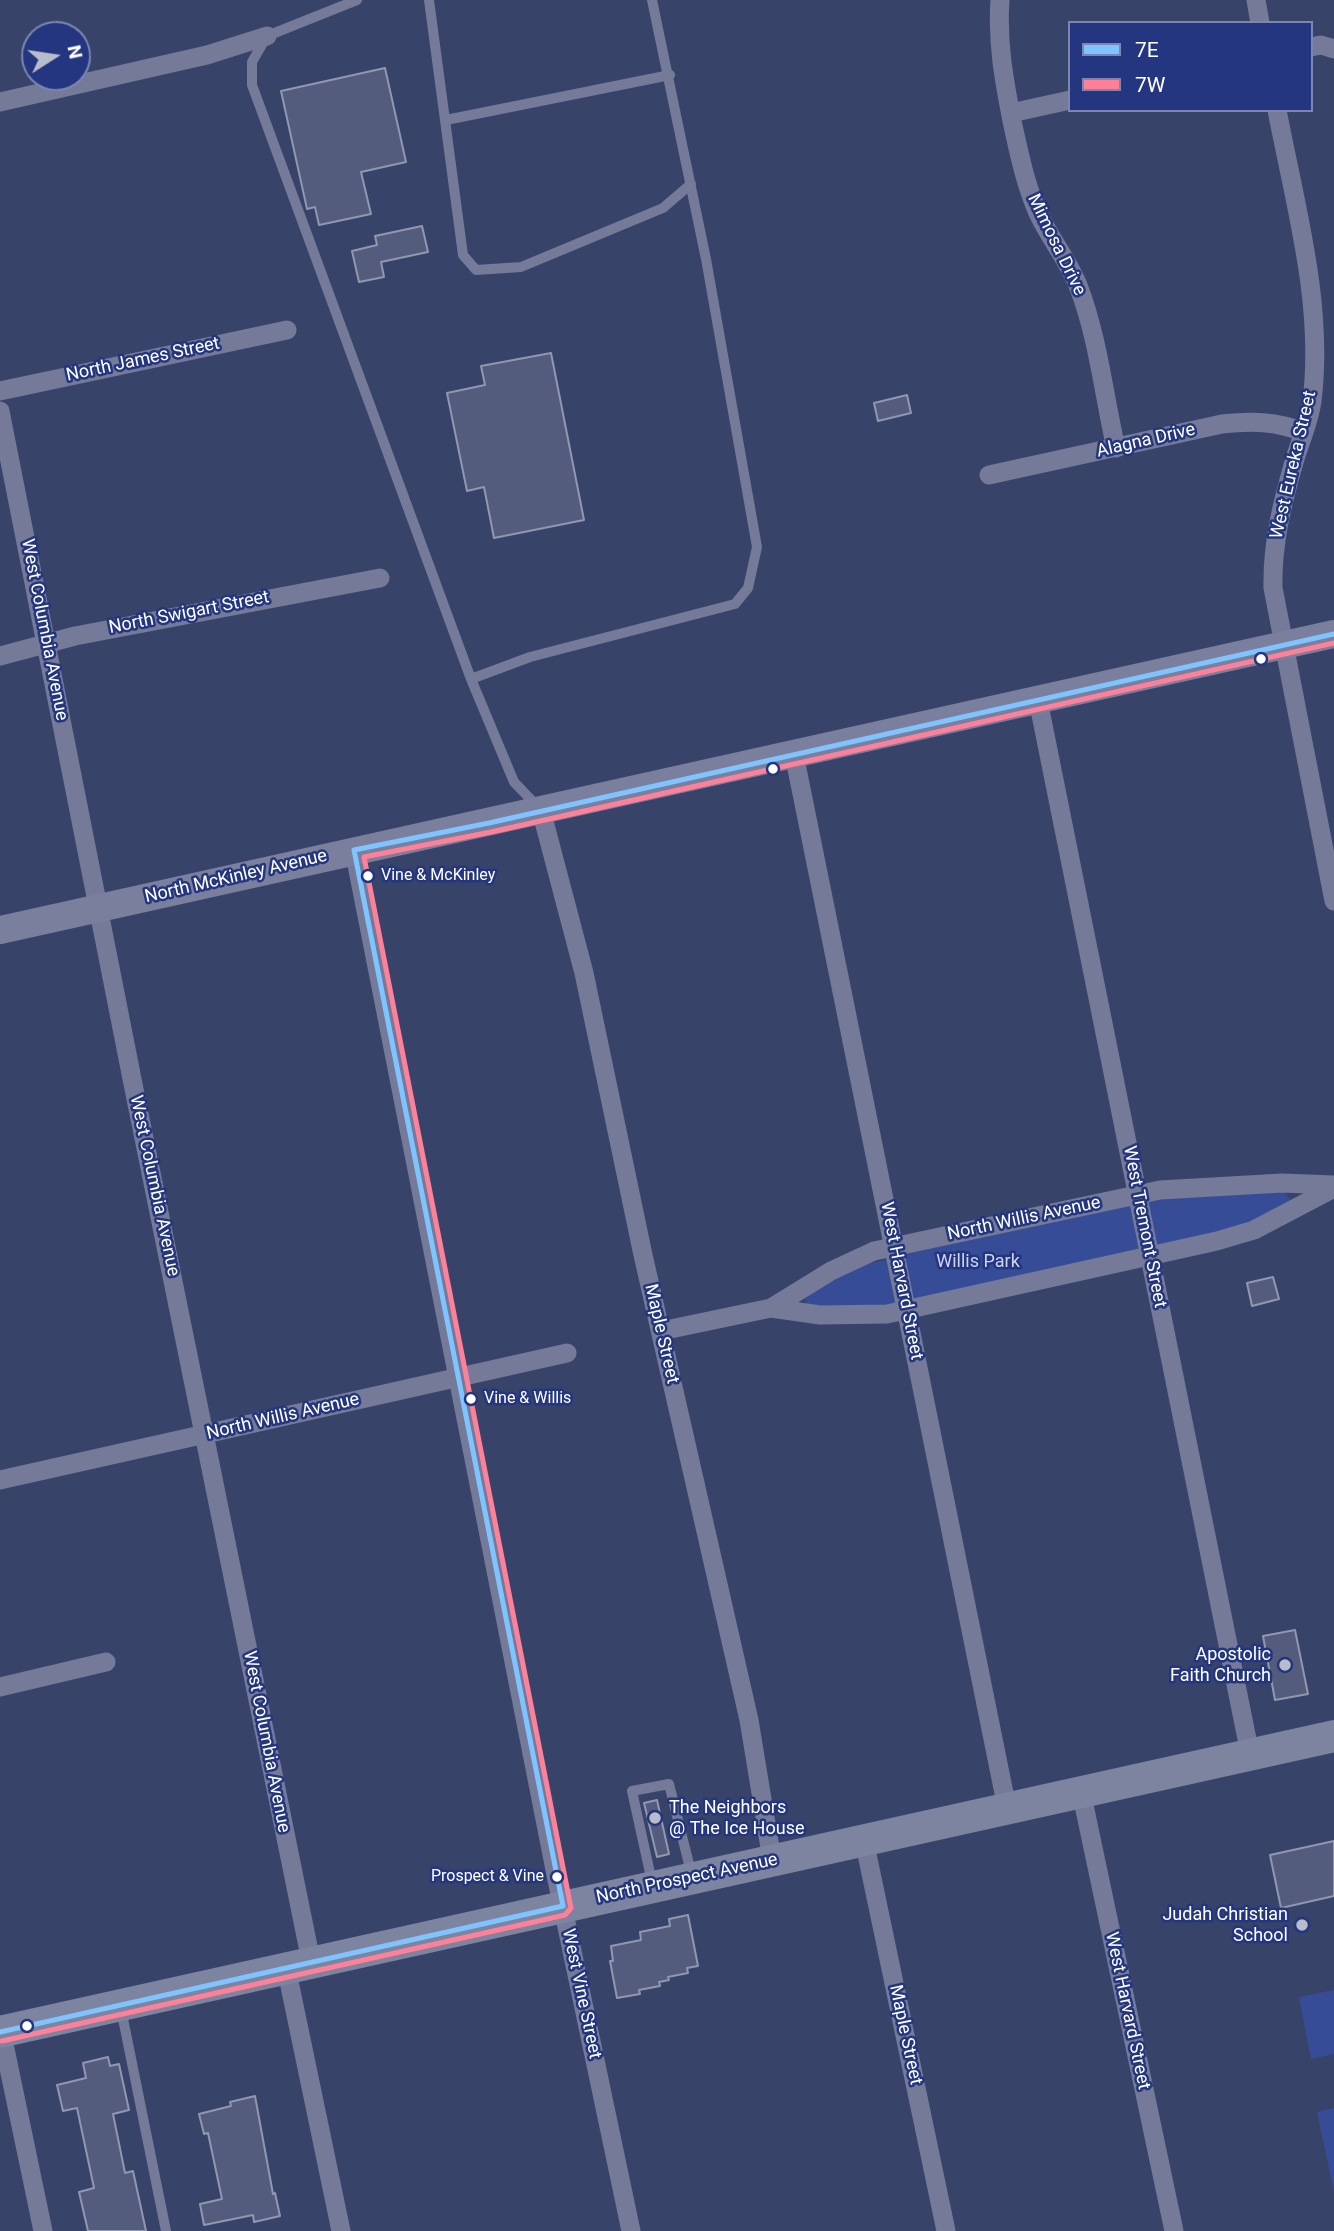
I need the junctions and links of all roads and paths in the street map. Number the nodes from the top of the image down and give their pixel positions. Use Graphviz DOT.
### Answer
graph roads {
  1 [pos="357,0"];
  2 [pos="429,0"];
  3 [pos="652,0"];
  4 [pos="1000,0"];
  5 [pos="1256,0"];
  6 [pos="1260,21"];
  7 [pos="267,36"];
  8 [pos="670,75"];
  9 [pos="1068,100"];
  10 [pos="0,102"];
  11 [pos="1277,112"];
  12 [pos="1011,113"];
  13 [pos="446,120"];
  14 [pos="691,184"];
  15 [pos="287,330"];
  16 [pos="0,391"];
  17 [pos="0,411"];
  18 [pos="1303,432"];
  19 [pos="1116,448"];
  20 [pos="989,475"];
  21 [pos="380,578"];
  22 [pos="1334,634"];
  23 [pos="47,644"];
  24 [pos="1284,646"];
  25 [pos="0,656"];
  26 [pos="471,679"];
  27 [pos="1038,700"];
  28 [pos="794,754"];
  29 [pos="541,810"];
  30 [pos="354,850"];
  31 [pos="1334,901"];
  32 [pos="98,909"];
  33 [pos="0,930"];
  34 [pos="1334,1186"];
  35 [pos="1138,1194"];
  36 [pos="895,1247"];
  37 [pos="1150,1256"];
  38 [pos="771,1308"];
  39 [pos="907,1310"];
  40 [pos="661,1331"];
  41 [pos="567,1353"];
  42 [pos="458,1378"];
  43 [pos="205,1435"];
  44 [pos="0,1480"];
  45 [pos="106,1662"];
  46 [pos="0,1687"];
  47 [pos="1334,1735"];
  48 [pos="1250,1754"];
  49 [pos="1081,1791"];
  50 [pos="1007,1808"];
  51 [pos="864,1840"];
  52 [pos="772,1860"];
  53 [pos="692,1878"];
  54 [pos="653,1886"];
  55 [pos="563,1906"];
  56 [pos="298,1964"];
  57 [pos="120,2004"];
  58 [pos="0,2029"];
  59 [pos="43,2231"];
  60 [pos="166,2231"];
  61 [pos="341,2231"];
  62 [pos="631,2231"];
  63 [pos="946,2231"];
  64 [pos="1174,2231"];
  1 -- 7 [label="lane"];
  2 -- 13 [label="lane"];
  3 -- 8 [label="lane"];
  4 -- 12 [label="street, Mimosa Drive"];
  5 -- 6 [label="street"];
  7 -- 10 [label="street"];
  7 -- 26 [label="lane"];
  8 -- 13 [label="lane"];
  8 -- 14 [label="lane"];
  9 -- 12 [label="street"];
  11 -- 18 [label="street, West Eureka Street"];
  12 -- 19 [label="street, Mimosa Drive"];
  13 -- 14 [label="lane"];
  14 -- 26 [label="lane"];
  15 -- 16 [label="street, North James Street"];
  17 -- 23 [label="street, West Columbia Avenue"];
  18 -- 19 [label="street, Alagna Drive"];
  18 -- 24 [label="street, West Eureka Street"];
  19 -- 20 [label="street, Alagna Drive"];
  21 -- 23 [label="street, North Swigart Street"];
  22 -- 24 [label="street, North McKinley Avenue"];
  23 -- 25 [label="street, North Swigart Street"];
  23 -- 32 [label="street, West Columbia Avenue"];
  24 -- 27 [label="street, North McKinley Avenue"];
  24 -- 31 [label="street, West Eureka Street"];
  26 -- 29 [label="lane"];
  27 -- 28 [label="street, North McKinley Avenue"];
  27 -- 35 [label="street, West Tremont Street"];
  28 -- 29 [label="street, North McKinley Avenue"];
  28 -- 36 [label="street, West Harvard Street"];
  29 -- 30 [label="street, North McKinley Avenue"];
  29 -- 40 [label="street, Maple Street"];
  30 -- 32 [label="street, North McKinley Avenue"];
  30 -- 42 [label="street, West Vine Street"];
  32 -- 33 [label="street, North McKinley Avenue"];
  32 -- 43 [label="street, West Columbia Avenue"];
  34 -- 35 [label="street, North Willis Avenue"];
  34 -- 37 [label="street, North Willis Avenue"];
  35 -- 36 [label="street, North Willis Avenue"];
  35 -- 37 [label="street, West Tremont Street"];
  36 -- 38 [label="street, North Willis Avenue"];
  36 -- 39 [label="street, West Harvard Street"];
  37 -- 39 [label="street, North Willis Avenue"];
  37 -- 48 [label="street, West Tremont Street"];
  38 -- 39 [label="street, North Willis Avenue"];
  38 -- 40 [label="street, North Willis Avenue"];
  39 -- 50 [label="street, West Harvard Street"];
  40 -- 52 [label="street, Maple Street"];
  41 -- 42 [label="street, North Willis Avenue"];
  42 -- 43 [label="street, North Willis Avenue"];
  42 -- 55 [label="street, West Vine Street"];
  43 -- 44 [label="street, North Willis Avenue"];
  43 -- 56 [label="street, West Columbia Avenue"];
  45 -- 46 [label="street"];
  47 -- 48 [label="main road, North Prospect Avenue"];
  48 -- 49 [label="main road, North Prospect Avenue"];
  49 -- 50 [label="main road, North Prospect Avenue"];
  49 -- 64 [label="street, West Harvard Street"];
  50 -- 51 [label="main road, North Prospect Avenue"];
  51 -- 52 [label="main road, North Prospect Avenue"];
  51 -- 63 [label="street, Maple Street"];
  52 -- 53 [label="main road, North Prospect Avenue"];
  53 -- 54 [label="main road, North Prospect Avenue"];
  53 -- 54 [label="lane"];
  54 -- 55 [label="main road, North Prospect Avenue"];
  55 -- 56 [label="main road, North Prospect Avenue"];
  55 -- 62 [label="street, West Vine Street"];
  56 -- 57 [label="main road, North Prospect Avenue"];
  56 -- 61 [label="street, West Columbia Avenue"];
  57 -- 58 [label="main road, North Prospect Avenue"];
  57 -- 60 [label="lane"];
  58 -- 59 [label="street"];
}
